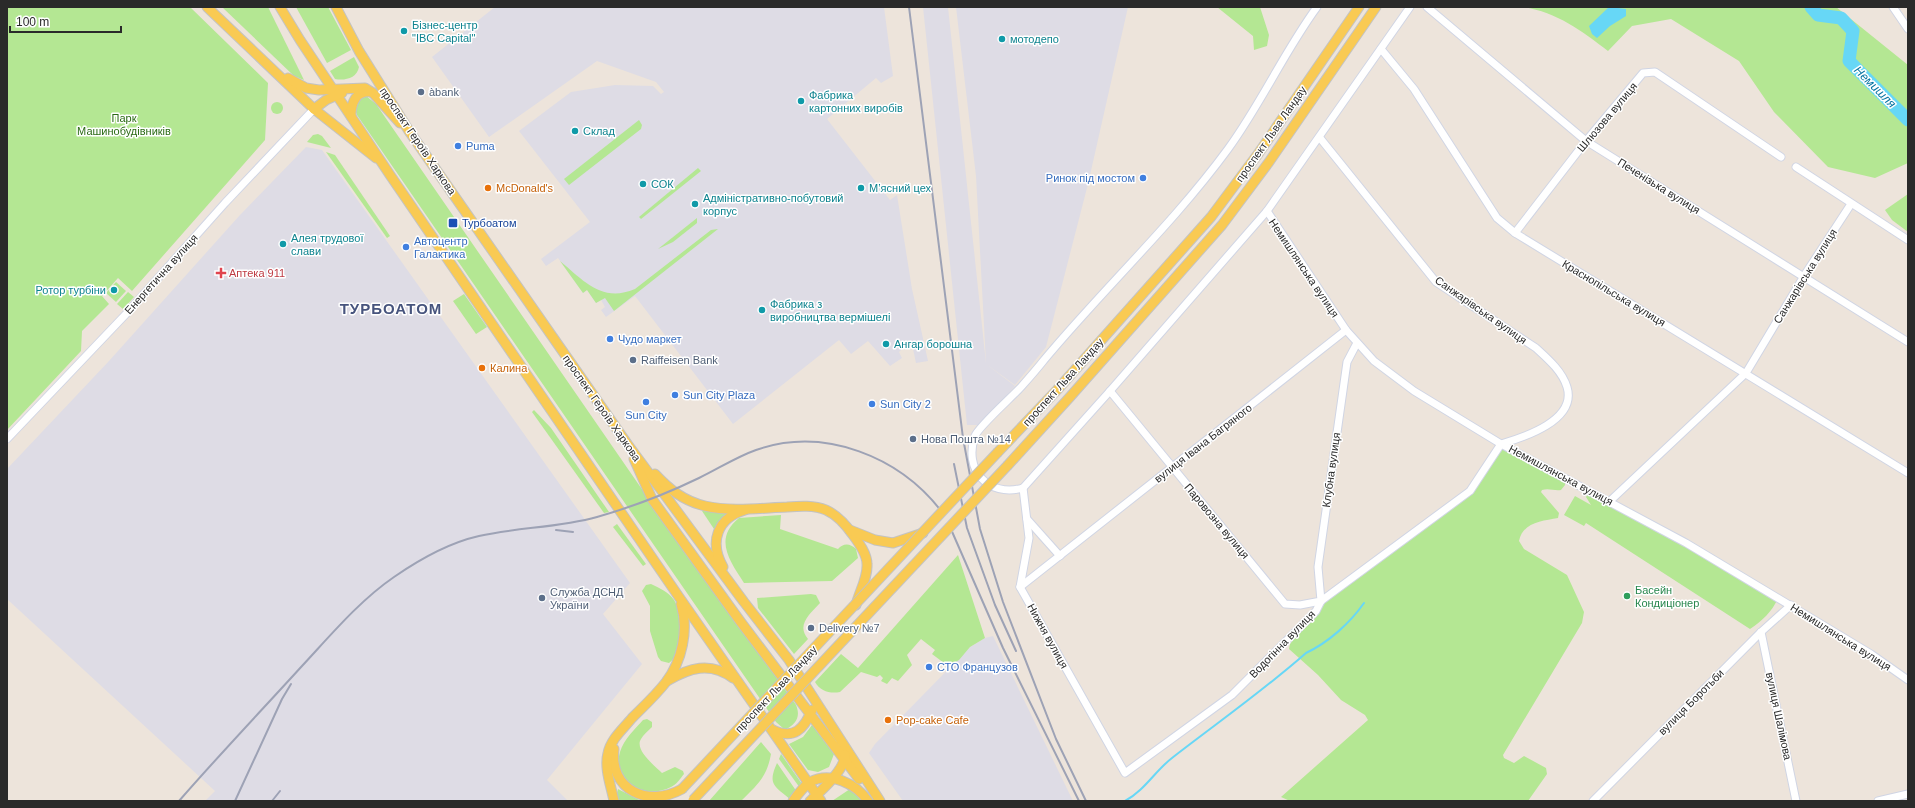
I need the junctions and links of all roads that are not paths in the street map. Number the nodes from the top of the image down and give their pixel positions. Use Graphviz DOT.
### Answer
graph roads {
  1 [pos="207,7"];
  2 [pos="280,7"];
  3 [pos="336,7"];
  4 [pos="1317,7"];
  5 [pos="1358,7"];
  6 [pos="1376,7"];
  7 [pos="1410,7"];
  8 [pos="1427,7"];
  9 [pos="1893,7"];
  10 [pos="1908,29"];
  11 [pos="1381,49"];
  12 [pos="271,66"];
  13 [pos="335,92"];
  14 [pos="373,93"];
  15 [pos="314,109"];
  16 [pos="351,116"];
  17 [pos="409,131"];
  18 [pos="1320,138"];
  19 [pos="1586,141"];
  20 [pos="1781,157"];
  21 [pos="383,164"];
  22 [pos="1796,167"];
  23 [pos="1851,204"];
  24 [pos="1267,211"];
  25 [pos="1515,233"];
  26 [pos="1908,240"];
  27 [pos="1804,276"];
  28 [pos="1346,330"];
  29 [pos="1908,342"];
  30 [pos="1357,343"];
  31 [pos="1746,373"];
  32 [pos="1110,391"];
  33 [pos="7,439"];
  34 [pos="1501,444"];
  35 [pos="628,445"];
  36 [pos="1172,467"];
  37 [pos="1908,473"];
  38 [pos="1023,488"];
  39 [pos="1610,501"];
  40 [pos="753,508"];
  41 [pos="1027,519"];
  42 [pos="849,529"];
  43 [pos="923,533"];
  44 [pos="1060,556"];
  45 [pos="1020,587"];
  46 [pos="679,597"];
  47 [pos="1321,601"];
  48 [pos="744,602"];
  49 [pos="856,605"];
  50 [pos="1791,605"];
  51 [pos="1761,632"];
  52 [pos="1908,680"];
  53 [pos="666,682"];
  54 [pos="738,683"];
  55 [pos="809,690"];
  56 [pos="801,703"];
  57 [pos="810,715"];
  58 [pos="803,724"];
  59 [pos="773,730"];
  60 [pos="619,733"];
  61 [pos="843,744"];
  62 [pos="843,758"];
  63 [pos="1125,773"];
  64 [pos="830,778"];
  65 [pos="809,784"];
  66 [pos="682,789"];
  67 [pos="1908,794"];
  68 [pos="816,797"];
  69 [pos="614,801"];
  70 [pos="671,801"];
  71 [pos="693,801"];
  72 [pos="794,801"];
  73 [pos="807,801"];
  74 [pos="868,801"];
  75 [pos="874,801"];
  76 [pos="880,801"];
  77 [pos="1593,801"];
  78 [pos="1796,801"];
  79 [pos="1878,801"];
  1 -- 12 [label="main road"];
  2 -- 13 [label="main road"];
  3 -- 17 [label="main road, проспект Героїв Харкова"];
  4 -- 38 [label="street"];
  5 -- 43 [label="main road, проспект Льва Ландау, bridge"];
  6 -- 71 [label="main road, проспект Льва Ландау, bridge"];
  7 -- 11 [label="street"];
  8 -- 19 [label="street, Печенізька вулиця"];
  9 -- 10 [label="street"];
  11 -- 18 [label="street"];
  11 -- 25 [label="street, Краснопільська вулиця"];
  12 -- 13 [label="main road"];
  12 -- 15 [label="main road"];
  13 -- 14 [label="main road"];
  13 -- 15 [label="main road"];
  13 -- 16 [label="main road"];
  14 -- 16 [label="main road"];
  14 -- 17 [label="main road"];
  15 -- 21 [label="main road"];
  15 -- 33 [label="street, Енергетична вулиця"];
  16 -- 21 [label="main road"];
  17 -- 35 [label="main road, проспект Героїв Харкова"];
  18 -- 24 [label="street"];
  18 -- 34 [label="street, Санжарівська вулиця"];
  19 -- 20 [label="street, Шлюзова вулиця"];
  19 -- 25 [label="street, Шлюзова вулиця"];
  19 -- 27 [label="street, Печенізька вулиця"];
  21 -- 46 [label="main road"];
  22 -- 23 [label="street"];
  23 -- 26 [label="street"];
  23 -- 27 [label="street, Санжарівська вулиця"];
  24 -- 28 [label="street, Немишлянська вулиця"];
  24 -- 32 [label="street"];
  25 -- 31 [label="street, Краснопільська вулиця"];
  27 -- 29 [label="street, Печенізька вулиця"];
  27 -- 31 [label="street, Санжарівська вулиця"];
  28 -- 30 [label="street, Немишлянська вулиця"];
  28 -- 36 [label="street, вулиця Івана Багряного"];
  30 -- 34 [label="street, Немишлянська вулиця"];
  30 -- 47 [label="street, Клубна вулиця"];
  31 -- 37 [label="street, Краснопільська вулиця"];
  31 -- 39 [label="street, Санжарівська вулиця"];
  32 -- 36 [label="street, Паровозна вулиця"];
  32 -- 38 [label="street"];
  34 -- 39 [label="street, Немишлянська вулиця"];
  34 -- 47 [label="street, Водогінна вулиця"];
  35 -- 40 [label="main road"];
  35 -- 48 [label="main road, проспект Героїв Харкова"];
  35 -- 56 [label="main road"];
  36 -- 44 [label="street, вулиця Івана Багряного"];
  36 -- 47 [label="street, Паровозна вулиця"];
  38 -- 41 [label="street"];
  39 -- 50 [label="street, Немишлянська вулиця"];
  40 -- 42 [label="main road"];
  40 -- 48 [label="main road"];
  41 -- 44 [label="street"];
  41 -- 45 [label="street"];
  42 -- 43 [label="main road"];
  42 -- 49 [label="main road"];
  43 -- 49 [label="main road, проспект Льва Ландау, bridge"];
  44 -- 45 [label="street, вулиця Івана Багряного"];
  45 -- 63 [label="street, Нижня вулиця"];
  46 -- 53 [label="main road"];
  46 -- 54 [label="main road"];
  47 -- 63 [label="street, Водогінна вулиця"];
  48 -- 55 [label="main road, проспект Героїв Харкова"];
  49 -- 66 [label="main road, проспект Льва Ландау, bridge"];
  50 -- 51 [label="street, вулиця Боротьби"];
  50 -- 52 [label="street, Немишлянська вулиця"];
  51 -- 77 [label="street, вулиця Боротьби"];
  51 -- 78 [label="street, вулиця Шалімова"];
  53 -- 54 [label="main road"];
  53 -- 60 [label="main road"];
  54 -- 59 [label="main road"];
  55 -- 57 [label="main road"];
  55 -- 61 [label="main road, проспект Героїв Харкова"];
  56 -- 57 [label="main road"];
  56 -- 58 [label="main road"];
  57 -- 58 [label="main road"];
  57 -- 62 [label="main road"];
  58 -- 59 [label="main road"];
  59 -- 65 [label="main road"];
  60 -- 66 [label="main road"];
  60 -- 69 [label="main road"];
  61 -- 62 [label="main road"];
  61 -- 76 [label="main road"];
  62 -- 64 [label="main road"];
  62 -- 75 [label="main road"];
  64 -- 65 [label="main road"];
  64 -- 68 [label="main road"];
  64 -- 74 [label="main road"];
  65 -- 68 [label="main road"];
  65 -- 72 [label="main road"];
  66 -- 70 [label="main road, проспект Льва Ландау"];
  67 -- 79 [label="street"];
  68 -- 73 [label="main road"];
}
